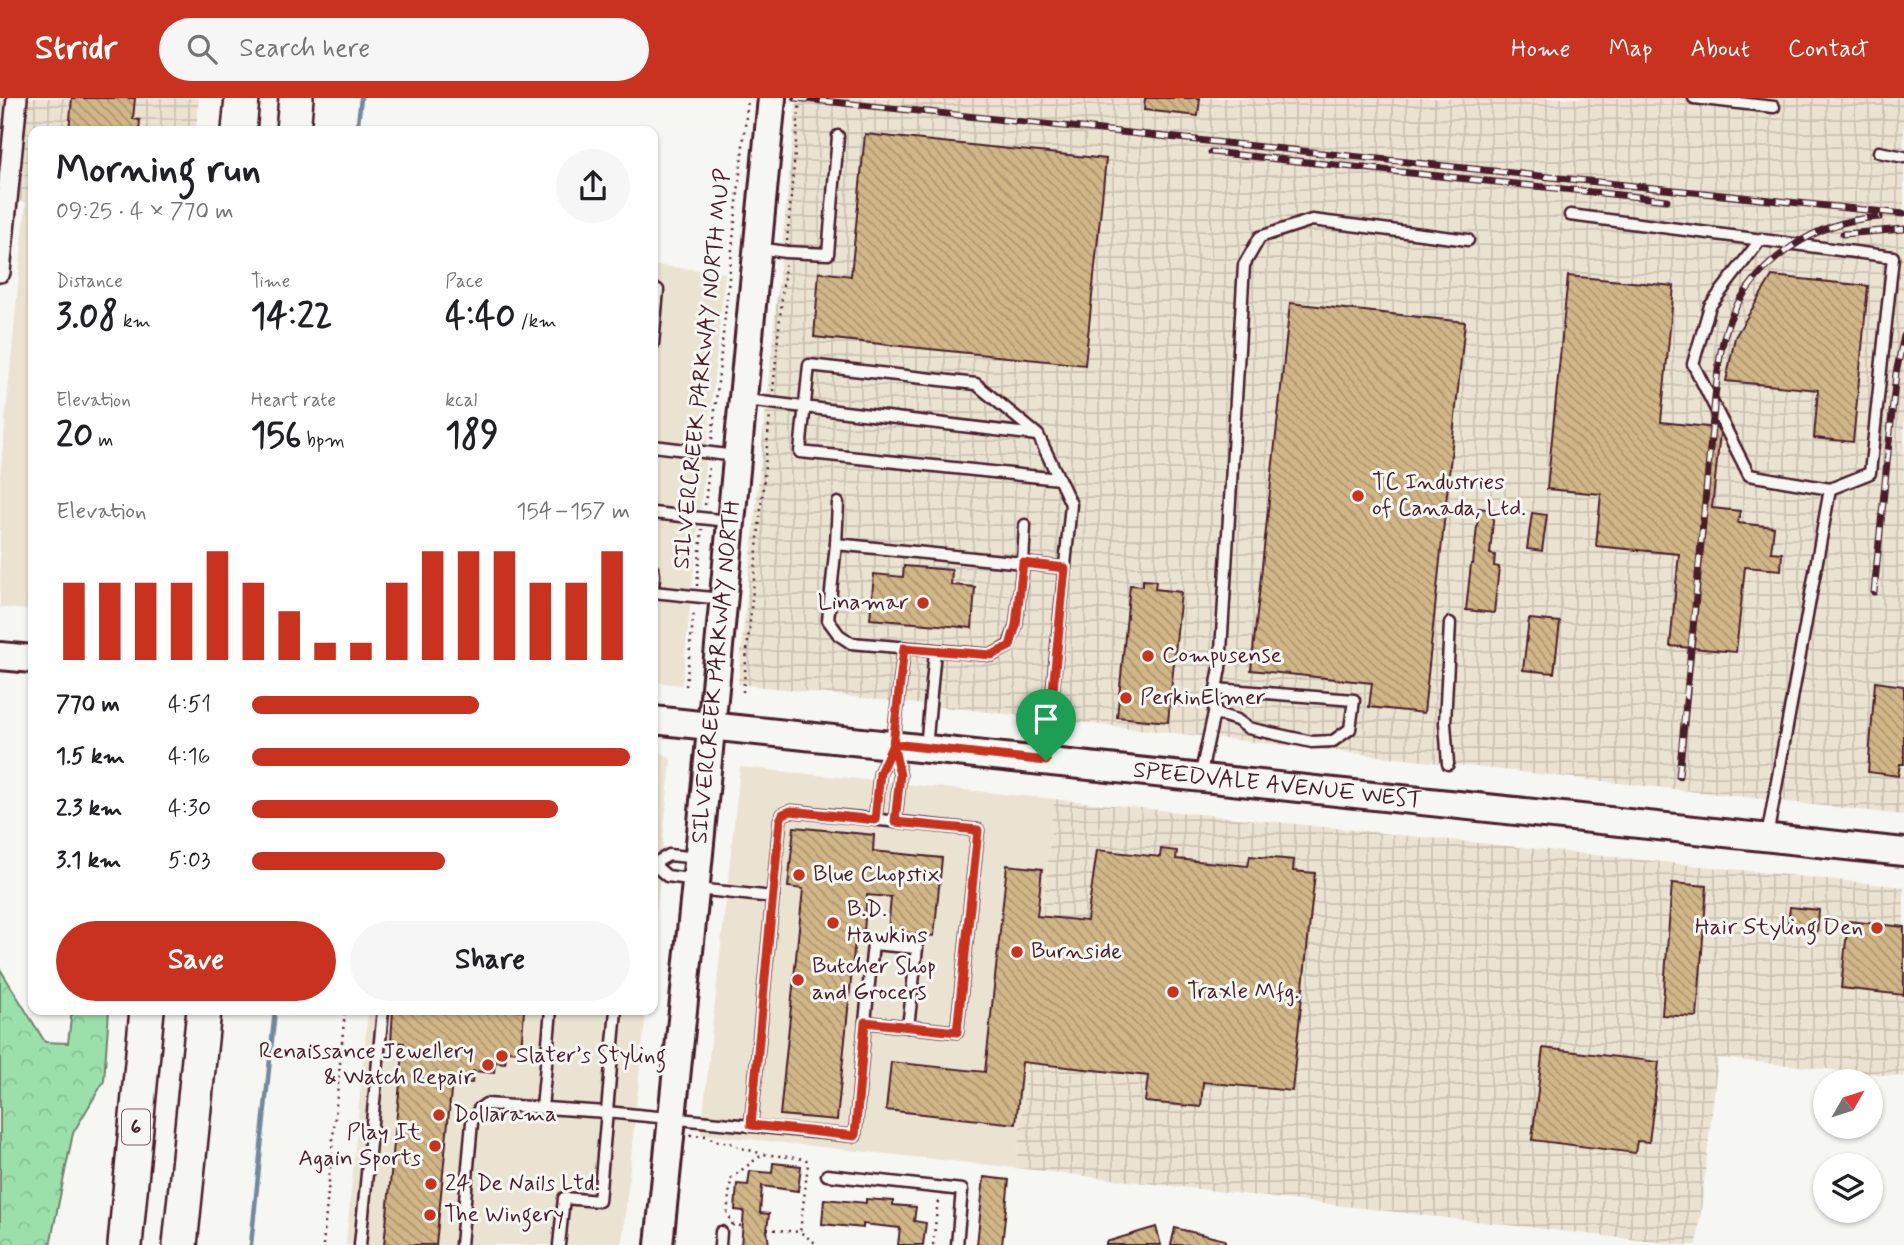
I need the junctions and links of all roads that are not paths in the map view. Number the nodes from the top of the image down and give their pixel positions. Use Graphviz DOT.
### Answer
graph roads {
  1 [pos="17,98"];
  2 [pos="242,98"];
  3 [pos="296,98"];
  4 [pos="772,98"];
  5 [pos="1695,98"];
  6 [pos="1774,107"];
  7 [pos="239,126"];
  8 [pos="293,126"];
  9 [pos="838,136"];
  10 [pos="1879,152"];
  11 [pos="1904,157"];
  12 [pos="5,177"];
  13 [pos="1570,215"];
  14 [pos="1761,239"];
  15 [pos="1468,240"];
  16 [pos="757,248"];
  17 [pos="0,272"];
  18 [pos="742,400"];
  19 [pos="804,407"];
  20 [pos="1038,435"];
  21 [pos="658,447"];
  22 [pos="723,454"];
  23 [pos="1059,479"];
  24 [pos="1830,489"];
  25 [pos="838,503"];
  26 [pos="658,513"];
  27 [pos="730,521"];
  28 [pos="1025,525"];
  29 [pos="836,544"];
  30 [pos="1023,563"];
  31 [pos="1065,568"];
  32 [pos="658,591"];
  33 [pos="723,599"];
  34 [pos="1450,623"];
  35 [pos="904,648"];
  36 [pos="935,651"];
  37 [pos="0,656"];
  38 [pos="28,659"];
  39 [pos="1216,689"];
  40 [pos="1214,712"];
  41 [pos="658,721"];
  42 [pos="712,726"];
  43 [pos="893,744"];
  44 [pos="926,748"];
  45 [pos="1046,761"];
  46 [pos="1448,764"];
  47 [pos="1200,777"];
  48 [pos="875,820"];
  49 [pos="895,822"];
  50 [pos="1766,837"];
  51 [pos="1904,852"];
  52 [pos="658,862"];
  53 [pos="658,868"];
  54 [pos="697,876"];
  55 [pos="773,897"];
  56 [pos="147,1015"];
  57 [pos="203,1015"];
  58 [pos="383,1015"];
  59 [pos="551,1015"];
  60 [pos="616,1015"];
  61 [pos="865,1022"];
  62 [pos="908,1027"];
  63 [pos="542,1108"];
  64 [pos="606,1112"];
  65 [pos="672,1125"];
  66 [pos="751,1125"];
  67 [pos="827,1175"];
  68 [pos="721,1232"];
  69 [pos="125,1245"];
  70 [pos="180,1245"];
  71 [pos="360,1245"];
  72 [pos="461,1245"];
  73 [pos="559,1245"];
  74 [pos="659,1245"];
  75 [pos="720,1245"];
  76 [pos="957,1245"];
  1 -- 12 [label="street"];
  2 -- 7 [label="highway"];
  3 -- 8 [label="highway"];
  4 -- 16 [label="main road, SILVERCREEK PARKWAY NORTH"];
  5 -- 6 [label="lane"];
  9 -- 16 [label="lane"];
  10 -- 11 [label="lane"];
  12 -- 17 [label="street"];
  13 -- 14 [label="lane"];
  14 -- 24 [label="lane"];
  14 -- 24 [label="lane"];
  15 -- 39 [label="lane"];
  16 -- 18 [label="main road, SILVERCREEK PARKWAY NORTH"];
  18 -- 19 [label="lane"];
  18 -- 22 [label="main road, SILVERCREEK PARKWAY NORTH"];
  19 -- 20 [label="lane"];
  19 -- 20 [label="lane"];
  19 -- 23 [label="lane"];
  20 -- 23 [label="lane"];
  21 -- 22 [label="lane"];
  22 -- 27 [label="main road, SILVERCREEK PARKWAY NORTH"];
  23 -- 31 [label="lane"];
  24 -- 50 [label="lane"];
  25 -- 29 [label="lane"];
  26 -- 27 [label="lane"];
  27 -- 33 [label="main road, SILVERCREEK PARKWAY NORTH"];
  28 -- 30 [label="lane"];
  29 -- 30 [label="lane"];
  29 -- 35 [label="lane"];
  30 -- 31 [label="lane"];
  30 -- 36 [label="lane"];
  31 -- 45 [label="lane"];
  32 -- 33 [label="lane"];
  33 -- 42 [label="main road, SILVERCREEK PARKWAY NORTH"];
  34 -- 46 [label="lane"];
  35 -- 36 [label="lane"];
  35 -- 43 [label="lane"];
  36 -- 44 [label="lane"];
  37 -- 38 [label="main road"];
  39 -- 40 [label="lane"];
  39 -- 40 [label="lane"];
  40 -- 47 [label="lane"];
  41 -- 42 [label="main road, SPEEDVALE AVENUE WEST"];
  42 -- 43 [label="main road, SPEEDVALE AVENUE WEST"];
  42 -- 54 [label="main road, SILVERCREEK PARKWAY NORTH"];
  43 -- 44 [label="main road, SPEEDVALE AVENUE WEST"];
  43 -- 48 [label="lane"];
  43 -- 49 [label="lane"];
  44 -- 45 [label="main road, SPEEDVALE AVENUE WEST"];
  45 -- 47 [label="main road, SPEEDVALE AVENUE WEST"];
  47 -- 50 [label="main road, SPEEDVALE AVENUE WEST"];
  48 -- 49 [label="lane"];
  48 -- 55 [label="lane"];
  49 -- 62 [label="lane"];
  50 -- 51 [label="main road, SPEEDVALE AVENUE WEST"];
  52 -- 54 [label="lane"];
  53 -- 54 [label="lane"];
  54 -- 55 [label="lane"];
  54 -- 65 [label="main road, SILVERCREEK PARKWAY NORTH"];
  55 -- 66 [label="lane"];
  56 -- 69 [label="highway, 6"];
  57 -- 70 [label="highway"];
  58 -- 71 [label="lane"];
  59 -- 63 [label="lane"];
  60 -- 64 [label="lane"];
  61 -- 62 [label="lane"];
  61 -- 62 [label="lane"];
  61 -- 66 [label="lane"];
  63 -- 64 [label="lane"];
  63 -- 72 [label="lane"];
  64 -- 65 [label="lane"];
  64 -- 73 [label="lane"];
  65 -- 66 [label="lane"];
  65 -- 74 [label="main road, SILVERCREEK PARKWAY NORTH"];
  67 -- 76 [label="lane"];
  68 -- 75 [label="lane"];
}
